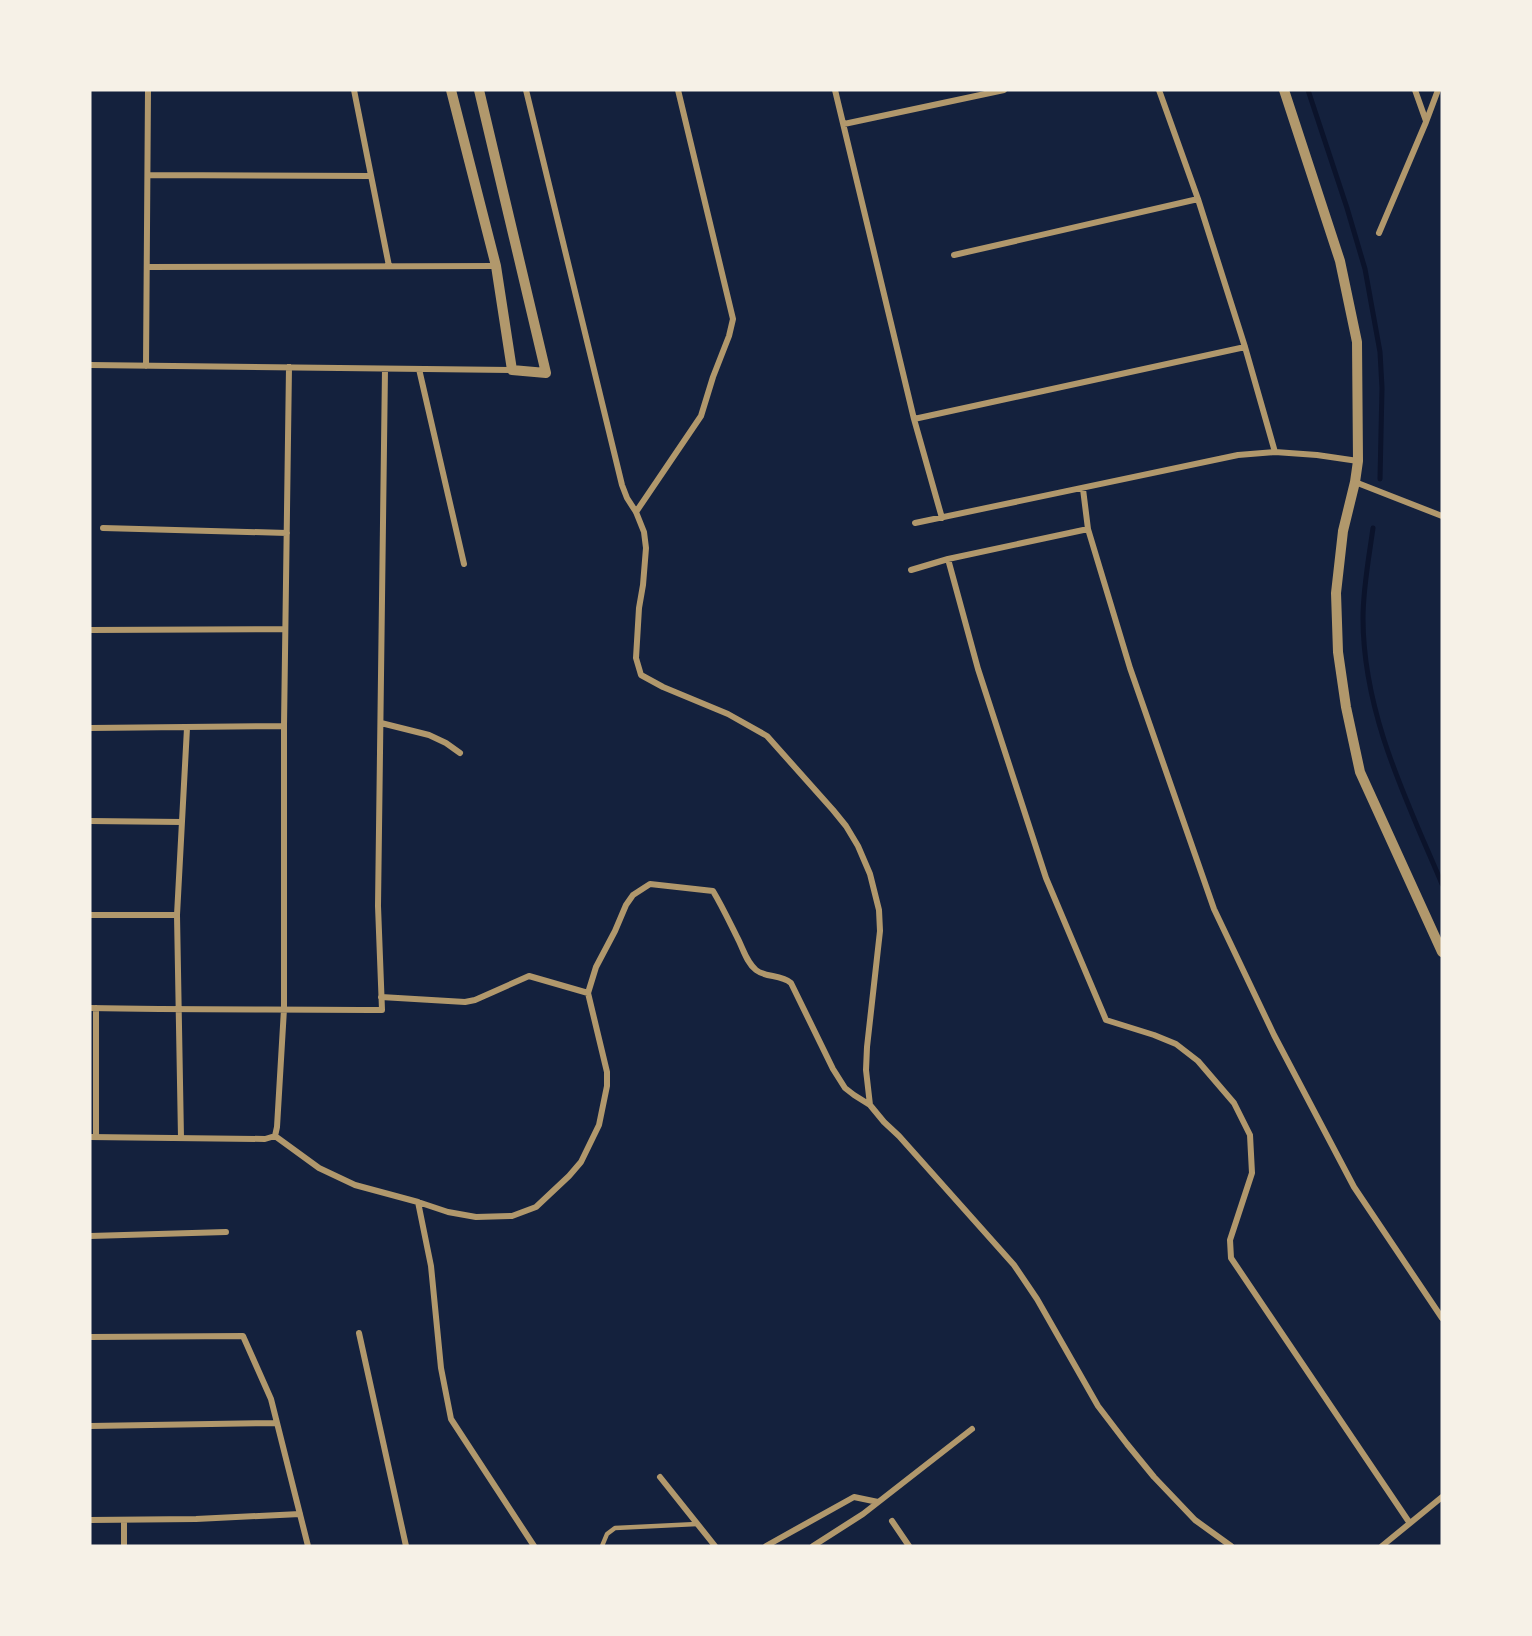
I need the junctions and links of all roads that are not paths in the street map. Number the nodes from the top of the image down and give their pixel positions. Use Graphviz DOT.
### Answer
graph roads {
  1 [pos="148,90"];
  2 [pos="354,90"];
  3 [pos="451,90"];
  4 [pos="479,90"];
  5 [pos="526,90"];
  6 [pos="678,90"];
  7 [pos="835,90"];
  8 [pos="1004,90"];
  9 [pos="1159,90"];
  10 [pos="1284,90"];
  11 [pos="1415,90"];
  12 [pos="1438,90"];
  13 [pos="1426,122"];
  14 [pos="844,124"];
  15 [pos="148,175"];
  16 [pos="370,176"];
  17 [pos="1198,198"];
  18 [pos="1379,233"];
  19 [pos="954,255"];
  20 [pos="389,266"];
  21 [pos="496,266"];
  22 [pos="147,267"];
  23 [pos="1245,347"];
  24 [pos="90,365"];
  25 [pos="146,366"];
  26 [pos="289,367"];
  27 [pos="385,369"];
  28 [pos="419,369"];
  29 [pos="512,370"];
  30 [pos="914,419"];
  31 [pos="1275,453"];
  32 [pos="1358,461"];
  33 [pos="1355,482"];
  34 [pos="1083,489"];
  35 [pos="636,512"];
  36 [pos="1442,516"];
  37 [pos="942,518"];
  38 [pos="915,523"];
  39 [pos="103,528"];
  40 [pos="1088,529"];
  41 [pos="287,533"];
  42 [pos="948,559"];
  43 [pos="464,564"];
  44 [pos="911,570"];
  45 [pos="285,629"];
  46 [pos="90,630"];
  47 [pos="381,723"];
  48 [pos="284,726"];
  49 [pos="90,728"];
  50 [pos="187,728"];
  51 [pos="460,753"];
  52 [pos="90,821"];
  53 [pos="182,822"];
  54 [pos="90,915"];
  55 [pos="177,915"];
  56 [pos="1442,952"];
  57 [pos="588,993"];
  58 [pos="381,997"];
  59 [pos="93,1008"];
  60 [pos="284,1009"];
  61 [pos="179,1010"];
  62 [pos="870,1105"];
  63 [pos="274,1136"];
  64 [pos="93,1137"];
  65 [pos="181,1138"];
  66 [pos="418,1202"];
  67 [pos="226,1232"];
  68 [pos="90,1236"];
  69 [pos="1442,1318"];
  70 [pos="359,1332"];
  71 [pos="90,1337"];
  72 [pos="277,1423"];
  73 [pos="90,1426"];
  74 [pos="972,1429"];
  75 [pos="660,1477"];
  76 [pos="1442,1497"];
  77 [pos="878,1502"];
  78 [pos="300,1514"];
  79 [pos="90,1520"];
  80 [pos="124,1520"];
  81 [pos="892,1521"];
  82 [pos="1409,1522"];
  83 [pos="697,1524"];
  84 [pos="124,1546"];
  85 [pos="308,1546"];
  86 [pos="405,1546"];
  87 [pos="534,1546"];
  88 [pos="602,1546"];
  89 [pos="715,1546"];
  90 [pos="766,1546"];
  91 [pos="813,1546"];
  92 [pos="909,1546"];
  93 [pos="1231,1546"];
  94 [pos="1382,1546"];
  1 -- 15 [label="street"];
  2 -- 16 [label="street"];
  3 -- 21 [label="street"];
  4 -- 29 [label="street"];
  5 -- 35 [label="street"];
  6 -- 35 [label="street"];
  7 -- 14 [label="street"];
  8 -- 14 [label="street"];
  9 -- 17 [label="street"];
  10 -- 32 [label="street"];
  11 -- 13 [label="street"];
  12 -- 13 [label="street"];
  13 -- 18 [label="street"];
  14 -- 30 [label="street"];
  15 -- 16 [label="street"];
  15 -- 22 [label="street"];
  16 -- 20 [label="street"];
  17 -- 19 [label="street"];
  17 -- 23 [label="street"];
  20 -- 21 [label="street"];
  20 -- 22 [label="street"];
  21 -- 29 [label="street"];
  22 -- 25 [label="street"];
  23 -- 30 [label="street"];
  23 -- 31 [label="street"];
  24 -- 25 [label="street"];
  25 -- 26 [label="street"];
  26 -- 27 [label="street"];
  26 -- 41 [label="street"];
  27 -- 28 [label="street"];
  27 -- 47 [label="street"];
  28 -- 29 [label="street"];
  28 -- 43 [label="street"];
  30 -- 37 [label="street"];
  31 -- 32 [label="street"];
  31 -- 34 [label="street"];
  32 -- 33 [label="street"];
  33 -- 36 [label="street"];
  33 -- 56 [label="street"];
  34 -- 37 [label="street"];
  34 -- 40 [label="street"];
  35 -- 62 [label="street"];
  37 -- 38 [label="street"];
  39 -- 41 [label="street"];
  40 -- 42 [label="street"];
  40 -- 69 [label="street"];
  41 -- 45 [label="street"];
  42 -- 44 [label="street"];
  42 -- 82 [label="street"];
  45 -- 46 [label="street"];
  45 -- 48 [label="street"];
  47 -- 51 [label="street"];
  47 -- 58 [label="street"];
  48 -- 50 [label="street"];
  48 -- 60 [label="street"];
  49 -- 50 [label="street"];
  50 -- 53 [label="street"];
  52 -- 53 [label="street"];
  53 -- 55 [label="street"];
  54 -- 55 [label="street"];
  55 -- 61 [label="street"];
  57 -- 58 [label="street"];
  57 -- 62 [label="street"];
  57 -- 66 [label="street"];
  58 -- 60 [label="street"];
  59 -- 61 [label="street"];
  59 -- 64 [label="street"];
  60 -- 61 [label="street"];
  60 -- 63 [label="street"];
  61 -- 65 [label="street"];
  62 -- 93 [label="street"];
  63 -- 65 [label="street"];
  63 -- 66 [label="street"];
  64 -- 65 [label="street"];
  66 -- 87 [label="street"];
  67 -- 68 [label="street"];
  70 -- 86 [label="street"];
  71 -- 72 [label="street"];
  72 -- 73 [label="street"];
  72 -- 78 [label="street"];
  74 -- 77 [label="street"];
  75 -- 83 [label="street"];
  76 -- 82 [label="street"];
  77 -- 90 [label="street"];
  77 -- 91 [label="street"];
  78 -- 80 [label="street"];
  78 -- 85 [label="street"];
  79 -- 80 [label="street"];
  80 -- 84 [label="street"];
  81 -- 92 [label="street"];
  82 -- 94 [label="street"];
  83 -- 88 [label="lane"];
  83 -- 89 [label="street"];
}
